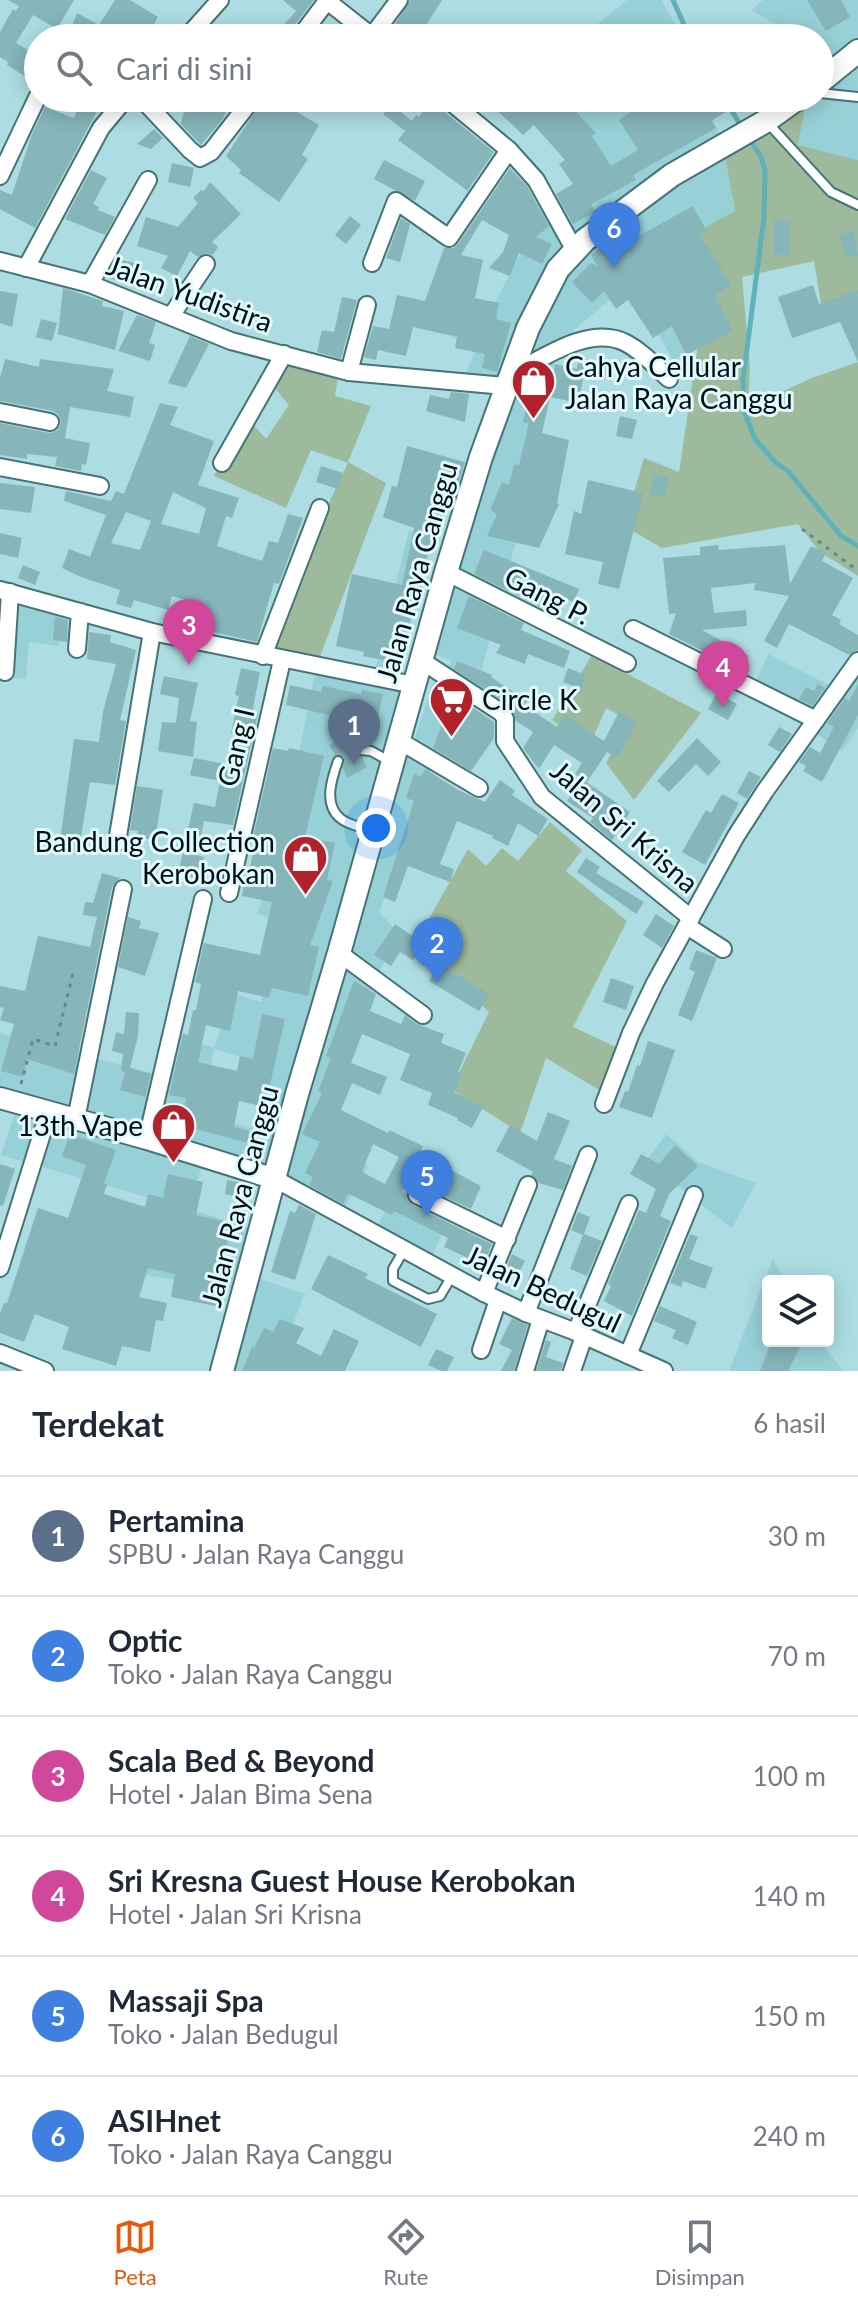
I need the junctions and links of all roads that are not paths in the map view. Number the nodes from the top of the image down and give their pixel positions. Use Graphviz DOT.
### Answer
graph roads {
  1 [pos="220,0"];
  2 [pos="399,0"];
  3 [pos="332,2"];
  4 [pos="199,24"];
  5 [pos="312,24"];
  6 [pos="358,24"];
  7 [pos="382,24"];
  8 [pos="858,51"];
  9 [pos="849,67"];
  10 [pos="834,94"];
  11 [pos="858,97"];
  12 [pos="30,112"];
  13 [pos="114,112"];
  14 [pos="154,112"];
  15 [pos="242,112"];
  16 [pos="463,112"];
  17 [pos="779,112"];
  18 [pos="766,121"];
  19 [pos="509,150"];
  20 [pos="0,176"];
  21 [pos="148,180"];
  22 [pos="858,205"];
  23 [pos="574,249"];
  24 [pos="0,261"];
  25 [pos="372,263"];
  26 [pos="206,264"];
  27 [pos="26,268"];
  28 [pos="90,284"];
  29 [pos="367,305"];
  30 [pos="171,316"];
  31 [pos="284,354"];
  32 [pos="349,372"];
  33 [pos="669,379"];
  34 [pos="508,381"];
  35 [pos="0,412"];
  36 [pos="50,422"];
  37 [pos="222,463"];
  38 [pos="0,467"];
  39 [pos="100,486"];
  40 [pos="320,508"];
  41 [pos="446,572"];
  42 [pos="5,591"];
  43 [pos="80,612"];
  44 [pos="633,629"];
  45 [pos="152,632"];
  46 [pos="77,649"];
  47 [pos="263,656"];
  48 [pos="282,660"];
  49 [pos="422,661"];
  50 [pos="858,661"];
  51 [pos="627,663"];
  52 [pos="5,672"];
  53 [pos="414,685"];
  54 [pos="816,720"];
  55 [pos="398,740"];
  56 [pos="359,750"];
  57 [pos="338,761"];
  58 [pos="392,763"];
  59 [pos="479,788"];
  60 [pos="372,831"];
  61 [pos="117,842"];
  62 [pos="123,889"];
  63 [pos="229,893"];
  64 [pos="203,899"];
  65 [pos="689,922"];
  66 [pos="723,949"];
  67 [pos="339,953"];
  68 [pos="423,1015"];
  69 [pos="8,1100"];
  70 [pos="604,1104"];
  71 [pos="49,1111"];
  72 [pos="76,1119"];
  73 [pos="147,1139"];
  74 [pos="588,1155"];
  75 [pos="275,1179"];
  76 [pos="528,1185"];
  77 [pos="417,1195"];
  78 [pos="694,1195"];
  79 [pos="629,1204"];
  80 [pos="507,1239"];
  81 [pos="405,1249"];
  82 [pos="0,1268"];
  83 [pos="452,1276"];
  84 [pos="491,1296"];
  85 [pos="534,1316"];
  86 [pos="580,1334"];
  87 [pos="481,1350"];
  88 [pos="0,1353"];
  89 [pos="628,1355"];
  90 [pos="45,1371"];
  91 [pos="222,1371"];
  92 [pos="525,1371"];
  93 [pos="572,1371"];
  94 [pos="664,1371"];
  1 -- 4 [label="street"];
  2 -- 7 [label="street"];
  3 -- 5 [label="street"];
  3 -- 6 [label="street"];
  8 -- 9 [label="main road"];
  10 -- 11 [label="lane"];
  12 -- 20 [label="street"];
  13 -- 27 [label="street"];
  14 -- 15 [label="street"];
  16 -- 19 [label="street"];
  17 -- 18 [label="main road, Jalan Raya Canggu"];
  18 -- 22 [label="lane"];
  18 -- 23 [label="main road, Jalan Raya Canggu"];
  19 -- 23 [label="street"];
  19 -- 25 [label="street"];
  21 -- 28 [label="street"];
  23 -- 34 [label="main road, Jalan Raya Canggu"];
  24 -- 27 [label="street, Jalan Yudistira"];
  26 -- 30 [label="street"];
  27 -- 28 [label="street, Jalan Yudistira"];
  28 -- 30 [label="street, Jalan Yudistira"];
  29 -- 32 [label="street"];
  30 -- 31 [label="street, Jalan Yudistira"];
  31 -- 32 [label="street, Jalan Yudistira"];
  31 -- 37 [label="street"];
  32 -- 34 [label="street, Jalan Yudistira"];
  33 -- 34 [label="street"];
  34 -- 41 [label="main road, Jalan Raya Canggu"];
  35 -- 36 [label="street"];
  38 -- 39 [label="street"];
  40 -- 47 [label="street"];
  41 -- 49 [label="main road, Jalan Raya Canggu"];
  41 -- 51 [label="street, Gang P."];
  42 -- 43 [label="street"];
  42 -- 52 [label="street"];
  43 -- 45 [label="street"];
  43 -- 46 [label="street"];
  44 -- 54 [label="street"];
  45 -- 47 [label="street"];
  45 -- 61 [label="street"];
  47 -- 48 [label="street"];
  48 -- 53 [label="street"];
  48 -- 63 [label="street, Gang I"];
  49 -- 53 [label="main road, Jalan Raya Canggu"];
  49 -- 65 [label="street, Jalan Sri Krisna"];
  50 -- 54 [label="street, Jalan Sri Krisna"];
  53 -- 55 [label="main road, Jalan Raya Canggu"];
  54 -- 65 [label="street, Jalan Sri Krisna"];
  55 -- 58 [label="main road, Jalan Raya Canggu"];
  55 -- 59 [label="street"];
  56 -- 58 [label="lane"];
  57 -- 60 [label="lane"];
  58 -- 60 [label="main road, Jalan Raya Canggu"];
  60 -- 67 [label="main road, Jalan Raya Canggu"];
  62 -- 72 [label="street"];
  64 -- 73 [label="street"];
  65 -- 66 [label="street"];
  65 -- 70 [label="street"];
  67 -- 68 [label="street"];
  67 -- 75 [label="main road, Jalan Raya Canggu"];
  69 -- 71 [label="street"];
  71 -- 72 [label="street"];
  71 -- 82 [label="street"];
  72 -- 73 [label="street"];
  73 -- 75 [label="street"];
  74 -- 85 [label="street"];
  75 -- 81 [label="street, Jalan Bedugul"];
  75 -- 91 [label="main road, Jalan Raya Canggu"];
  76 -- 80 [label="street"];
  77 -- 80 [label="street"];
  78 -- 89 [label="street"];
  79 -- 86 [label="street"];
  80 -- 84 [label="street"];
  81 -- 83 [label="street, Jalan Bedugul"];
  81 -- 83 [label="lane"];
  83 -- 84 [label="street, Jalan Bedugul"];
  84 -- 85 [label="street, Jalan Bedugul"];
  84 -- 87 [label="street"];
  85 -- 86 [label="street, Jalan Bedugul"];
  85 -- 92 [label="street"];
  86 -- 89 [label="street, Jalan Bedugul"];
  86 -- 93 [label="street"];
  88 -- 90 [label="street"];
  89 -- 94 [label="street, Jalan Bedugul"];
}
